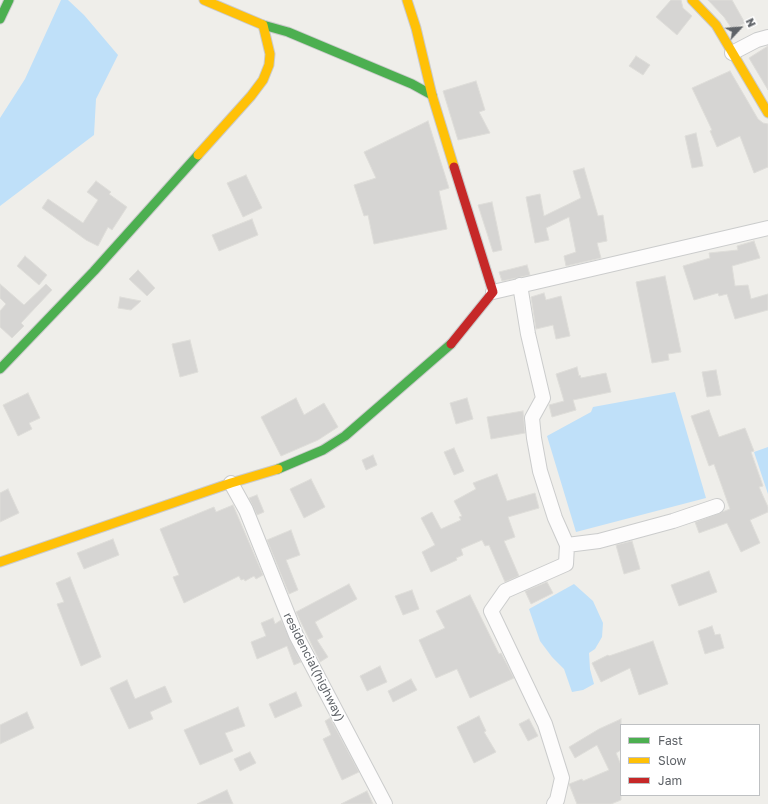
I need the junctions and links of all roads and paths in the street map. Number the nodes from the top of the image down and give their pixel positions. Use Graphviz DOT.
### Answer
graph roads {
  1 [pos="9,0"];
  2 [pos="204,0"];
  3 [pos="407,0"];
  4 [pos="692,0"];
  5 [pos="0,19"];
  6 [pos="263,25"];
  7 [pos="768,37"];
  8 [pos="732,53"];
  9 [pos="432,95"];
  10 [pos="768,113"];
  11 [pos="768,228"];
  12 [pos="520,285"];
  13 [pos="493,292"];
  14 [pos="0,369"];
  15 [pos="231,483"];
  16 [pos="717,506"];
  17 [pos="567,545"];
  18 [pos="0,562"];
  19 [pos="385,804"];
  20 [pos="554,804"];
  1 -- 5 [label="main road"];
  2 -- 6 [label="main road"];
  3 -- 9 [label="main road"];
  4 -- 8 [label="main road"];
  6 -- 9 [label="main road"];
  6 -- 14 [label="main road"];
  7 -- 8 [label="street"];
  8 -- 10 [label="main road"];
  9 -- 13 [label="main road"];
  11 -- 12 [label="street"];
  12 -- 13 [label="street"];
  12 -- 17 [label="street"];
  13 -- 15 [label="main road"];
  15 -- 18 [label="main road"];
  15 -- 19 [label="street, residencial(highway)"];
  16 -- 17 [label="street"];
  17 -- 20 [label="street"];
}
